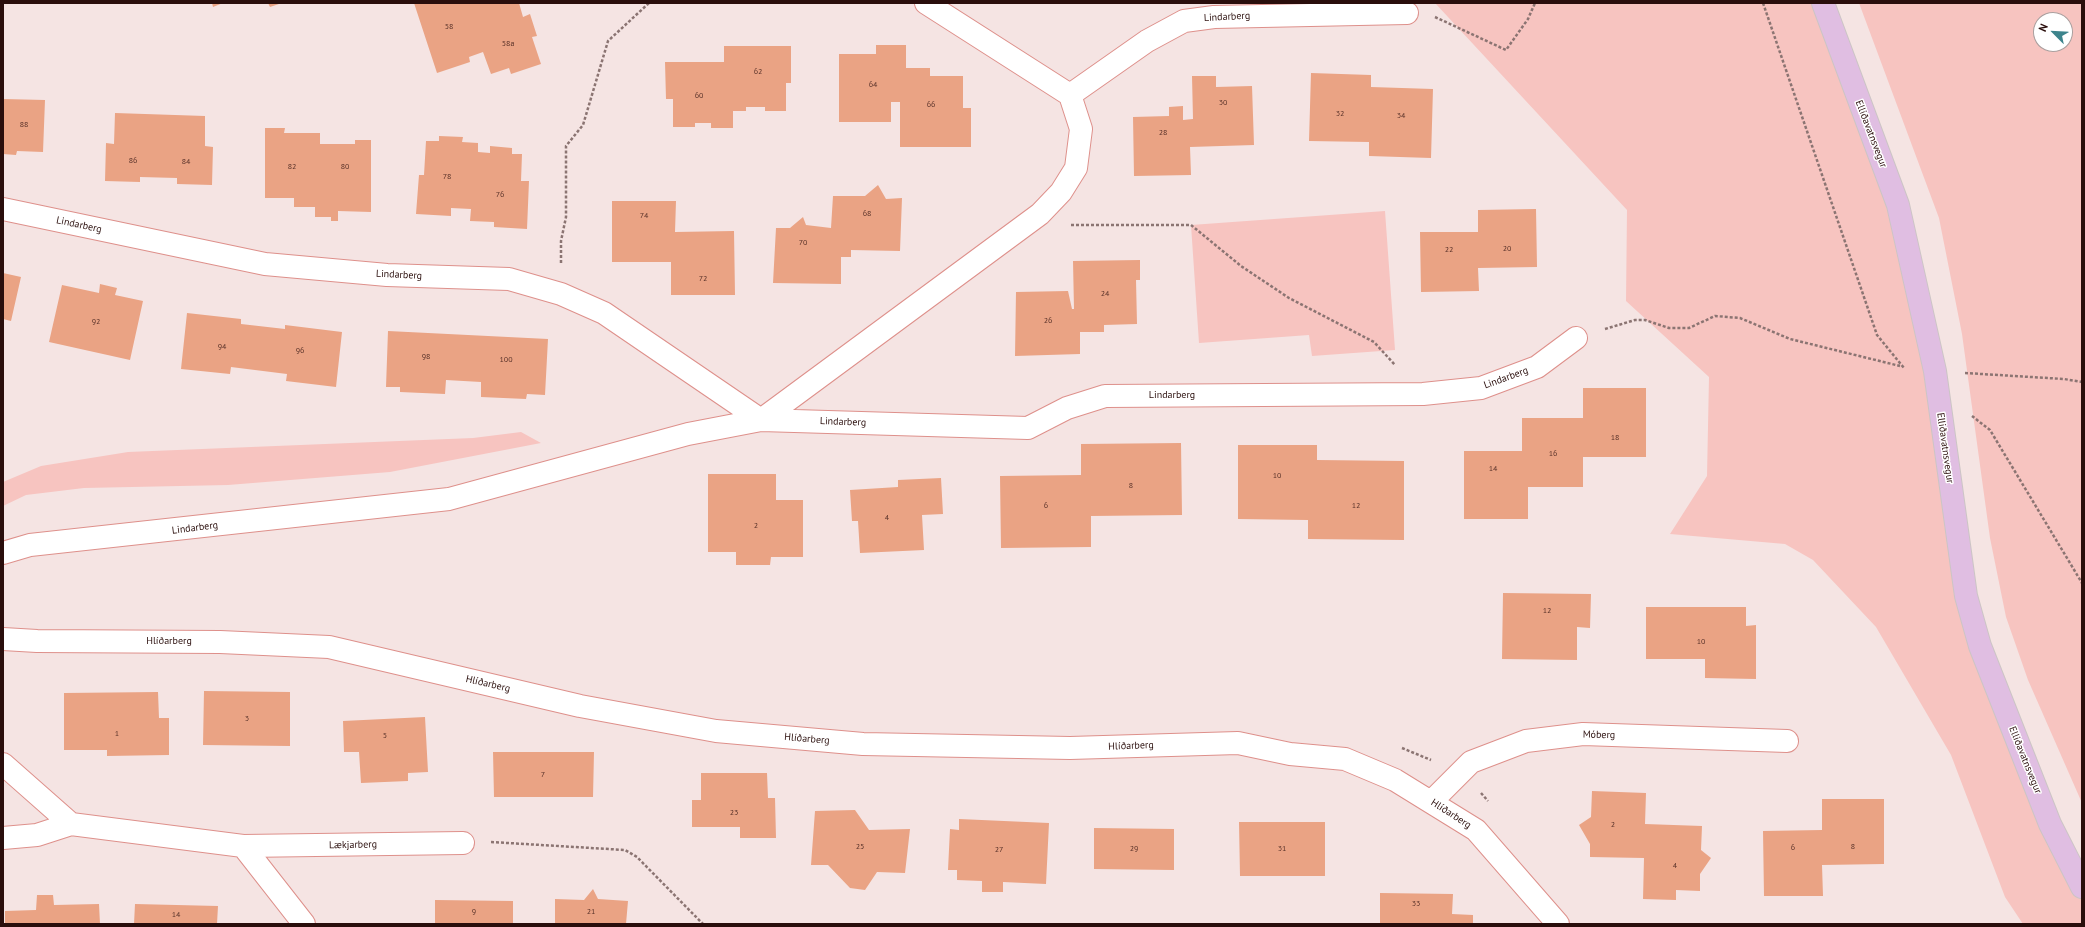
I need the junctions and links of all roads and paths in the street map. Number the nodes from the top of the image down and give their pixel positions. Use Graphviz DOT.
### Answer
graph roads {
  1 [pos="649,3"];
  2 [pos="926,3"];
  3 [pos="1535,3"];
  4 [pos="1823,3"];
  5 [pos="1407,13"];
  6 [pos="1432,16"];
  7 [pos="1070,95"];
  8 [pos="3,209"];
  9 [pos="1026,225"];
  10 [pos="561,294"];
  11 [pos="1576,338"];
  12 [pos="1935,371"];
  13 [pos="2082,382"];
  14 [pos="1423,394"];
  15 [pos="761,420"];
  16 [pos="3,553"];
  17 [pos="3,639"];
  18 [pos="1787,742"];
  19 [pos="1395,746"];
  20 [pos="3,764"];
  21 [pos="1460,772"];
  22 [pos="1432,801"];
  23 [pos="1492,804"];
  24 [pos="71,824"];
  25 [pos="3,838"];
  26 [pos="462,843"];
  27 [pos="243,846"];
  28 [pos="2082,887"];
  29 [pos="304,924"];
  30 [pos="703,924"];
  31 [pos="1558,924"];
  1 -- 10 [label="path"];
  2 -- 7 [label="street"];
  3 -- 6 [label="path"];
  4 -- 12 [label="main road, Elliðavatnsvegur"];
  5 -- 7 [label="street, Lindarberg"];
  7 -- 9 [label="street, Lindarberg"];
  8 -- 10 [label="street, Lindarberg"];
  9 -- 14 [label="path"];
  9 -- 15 [label="street, Lindarberg"];
  10 -- 15 [label="street, Lindarberg"];
  11 -- 12 [label="path"];
  11 -- 14 [label="street, Lindarberg"];
  12 -- 13 [label="path"];
  12 -- 28 [label="main road, Elliðavatnsvegur"];
  14 -- 15 [label="street, Lindarberg"];
  15 -- 16 [label="street, Lindarberg"];
  17 -- 22 [label="street, Hlíðarberg"];
  18 -- 21 [label="street, Móberg"];
  19 -- 21 [label="path"];
  20 -- 24 [label="street"];
  21 -- 22 [label="street, Móberg"];
  21 -- 23 [label="path"];
  22 -- 31 [label="street, Hlíðarberg"];
  24 -- 25 [label="street, Lækjarberg"];
  24 -- 27 [label="street, Lækjarberg"];
  26 -- 27 [label="street, Lækjarberg"];
  26 -- 30 [label="path"];
  27 -- 29 [label="street"];
}
